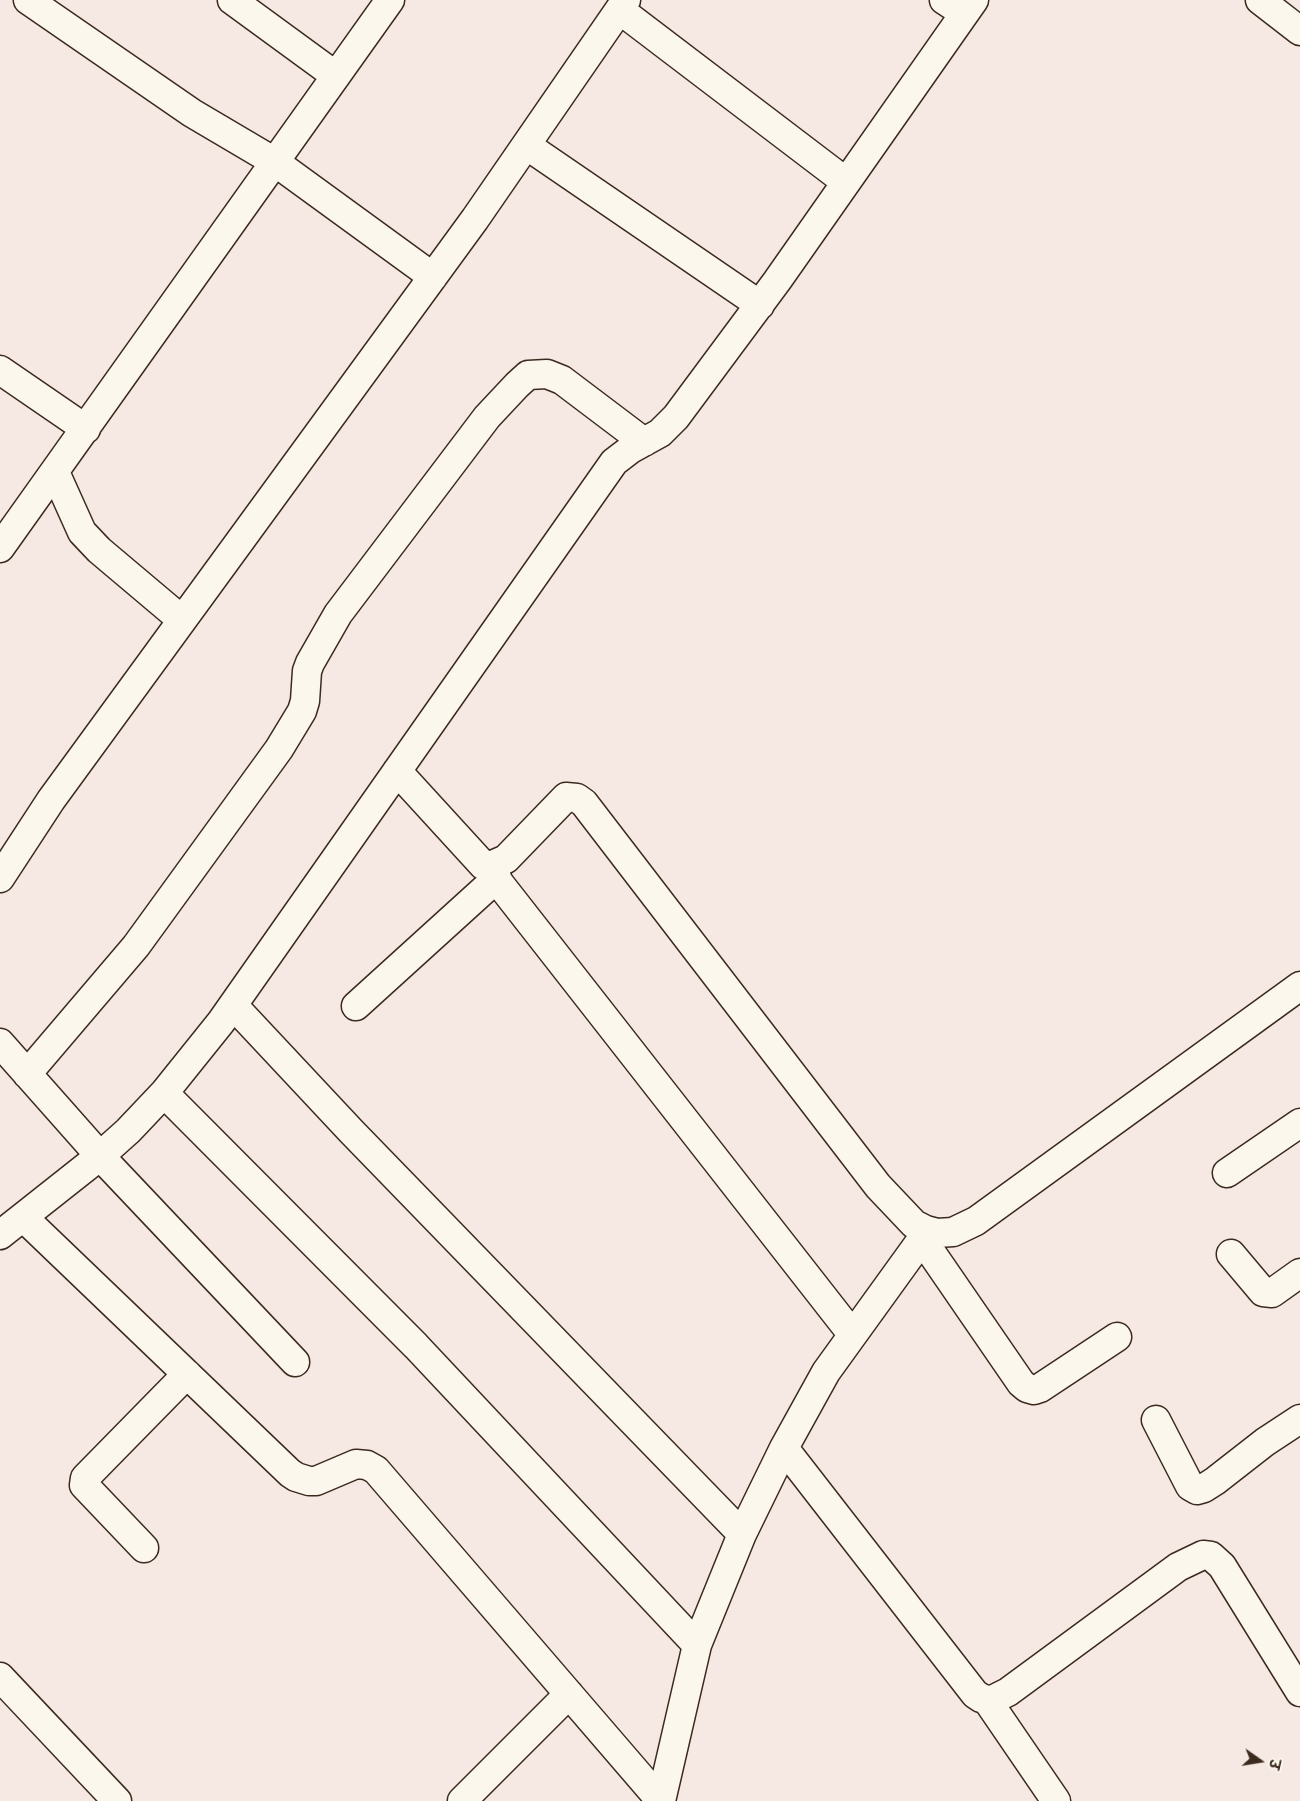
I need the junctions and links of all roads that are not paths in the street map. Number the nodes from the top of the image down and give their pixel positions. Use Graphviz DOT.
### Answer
graph roads {
  1 [pos="28,0"];
  2 [pos="232,0"];
  3 [pos="390,0"];
  4 [pos="1260,0"];
  5 [pos="961,4"];
  6 [pos="623,5"];
  7 [pos="1300,31"];
  8 [pos="336,76"];
  9 [pos="526,145"];
  10 [pos="275,162"];
  11 [pos="846,182"];
  12 [pos="432,276"];
  13 [pos="760,305"];
  14 [pos="0,370"];
  15 [pos="86,429"];
  16 [pos="644,442"];
  17 [pos="55,472"];
  18 [pos="0,548"];
  19 [pos="182,620"];
  20 [pos="397,771"];
  21 [pos="494,872"];
  22 [pos="0,878"];
  23 [pos="1300,986"];
  24 [pos="233,1005"];
  25 [pos="356,1006"];
  26 [pos="0,1043"];
  27 [pos="27,1074"];
  28 [pos="164,1093"];
  29 [pos="1300,1122"];
  30 [pos="100,1156"];
  31 [pos="1227,1173"];
  32 [pos="22,1217"];
  33 [pos="924,1234"];
  34 [pos="0,1235"];
  35 [pos="1231,1254"];
  36 [pos="1300,1273"];
  37 [pos="852,1334"];
  38 [pos="1117,1337"];
  39 [pos="295,1362"];
  40 [pos="187,1374"];
  41 [pos="1300,1419"];
  42 [pos="1156,1420"];
  43 [pos="784,1448"];
  44 [pos="742,1534"];
  45 [pos="144,1548"];
  46 [pos="698,1645"];
  47 [pos="0,1677"];
  48 [pos="1300,1692"];
  49 [pos="569,1694"];
  50 [pos="988,1700"];
  51 [pos="117,1801"];
  52 [pos="462,1801"];
  53 [pos="661,1801"];
  54 [pos="1056,1801"];
  1 -- 10 [label="street"];
  2 -- 8 [label="street"];
  3 -- 8 [label="street"];
  4 -- 7 [label="street"];
  5 -- 11 [label="street"];
  6 -- 9 [label="street"];
  6 -- 11 [label="street"];
  8 -- 10 [label="street"];
  9 -- 12 [label="street"];
  9 -- 13 [label="street"];
  10 -- 12 [label="street"];
  10 -- 15 [label="street"];
  11 -- 13 [label="street"];
  12 -- 19 [label="street"];
  13 -- 16 [label="street"];
  14 -- 15 [label="street"];
  15 -- 17 [label="street"];
  16 -- 20 [label="street"];
  16 -- 27 [label="street"];
  17 -- 18 [label="street"];
  17 -- 19 [label="street"];
  19 -- 22 [label="street"];
  20 -- 21 [label="street"];
  20 -- 24 [label="street"];
  21 -- 25 [label="street"];
  21 -- 33 [label="street"];
  21 -- 37 [label="street"];
  23 -- 33 [label="street"];
  24 -- 28 [label="street"];
  24 -- 44 [label="street"];
  26 -- 27 [label="street"];
  27 -- 30 [label="street"];
  28 -- 30 [label="street"];
  28 -- 46 [label="street"];
  29 -- 31 [label="street"];
  30 -- 32 [label="street"];
  30 -- 39 [label="street"];
  32 -- 34 [label="street"];
  32 -- 40 [label="street"];
  33 -- 37 [label="street"];
  33 -- 38 [label="street"];
  35 -- 36 [label="street"];
  37 -- 43 [label="street"];
  40 -- 45 [label="street"];
  40 -- 49 [label="street"];
  41 -- 42 [label="street"];
  43 -- 44 [label="street"];
  43 -- 50 [label="street"];
  44 -- 46 [label="street"];
  46 -- 53 [label="street"];
  47 -- 51 [label="street"];
  48 -- 50 [label="street"];
  49 -- 52 [label="street"];
  49 -- 53 [label="street"];
  50 -- 54 [label="street"];
}
